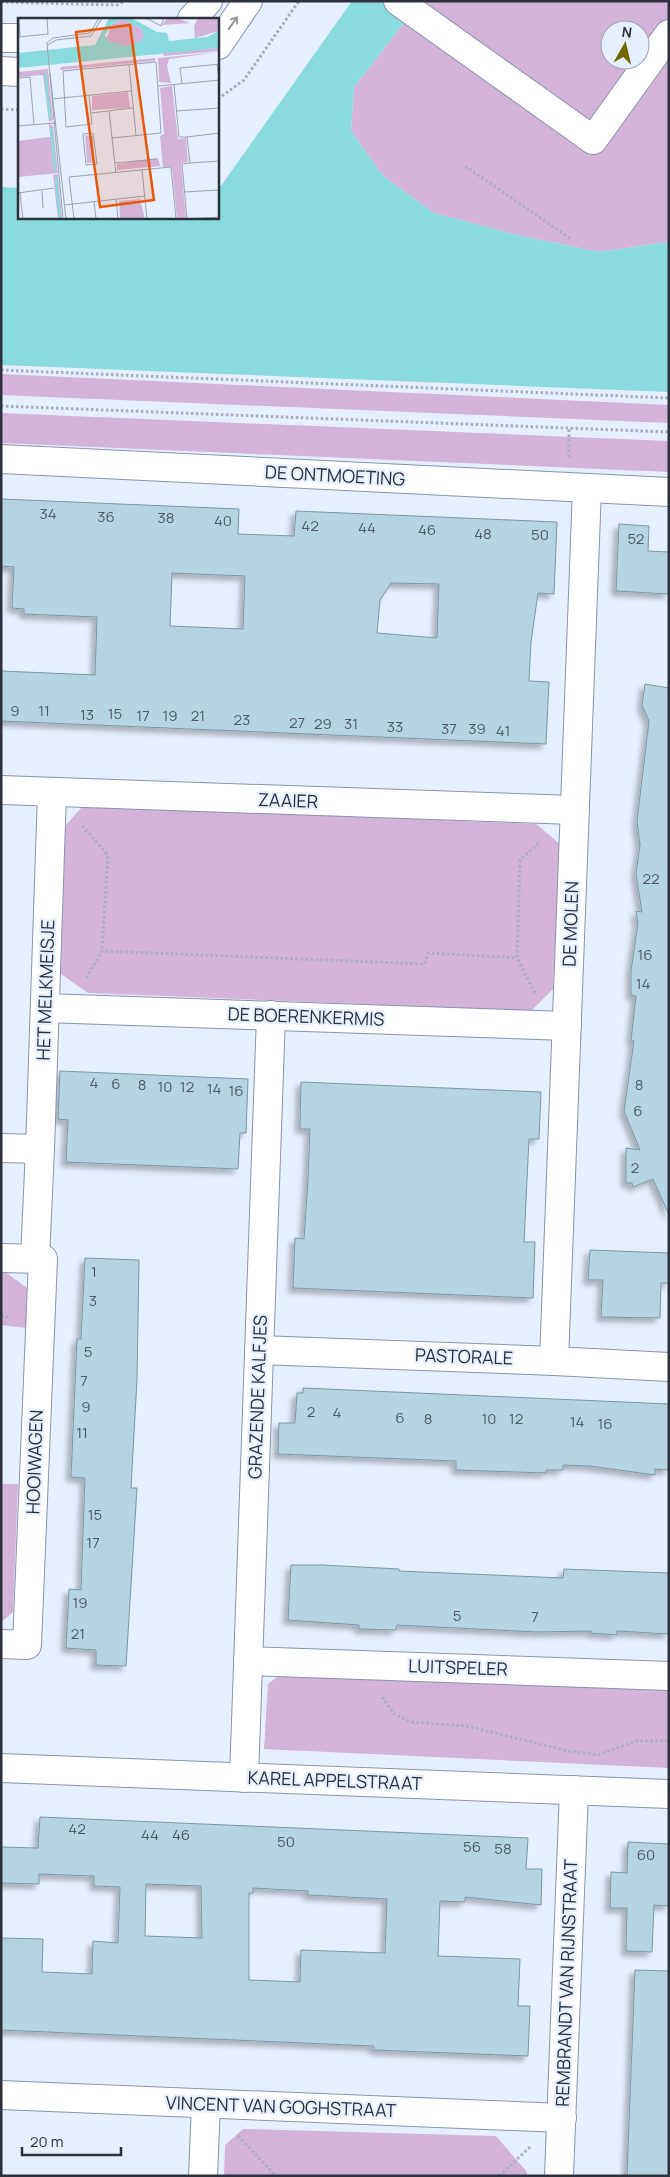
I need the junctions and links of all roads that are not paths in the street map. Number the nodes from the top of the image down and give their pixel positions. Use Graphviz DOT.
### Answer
graph roads {
  1 [pos="208,1"];
  2 [pos="248,1"];
  3 [pos="398,1"];
  4 [pos="193,18"];
  5 [pos="669,34"];
  6 [pos="1,38"];
  7 [pos="18,38"];
  8 [pos="219,44"];
  9 [pos="1,71"];
  10 [pos="18,72"];
  11 [pos="1,459"];
  12 [pos="587,488"];
  13 [pos="669,492"];
  14 [pos="1,790"];
  15 [pos="52,793"];
  16 [pos="575,810"];
  17 [pos="57,1008"];
  18 [pos="271,1015"];
  19 [pos="559,1025"];
  20 [pos="1,1148"];
  21 [pos="40,1149"];
  22 [pos="1,1258"];
  23 [pos="35,1259"];
  24 [pos="259,1350"];
  25 [pos="554,1360"];
  26 [pos="669,1367"];
  27 [pos="1,1644"];
  28 [pos="248,1661"];
  29 [pos="669,1676"];
  30 [pos="1,1768"];
  31 [pos="244,1778"];
  32 [pos="574,1790"];
  33 [pos="669,1794"];
  34 [pos="1,2095"];
  35 [pos="206,2104"];
  36 [pos="562,2118"];
  37 [pos="203,2176"];
  38 [pos="559,2176"];
  1 -- 4 [label="street"];
  8 -- 2 [label="street, one-way"];
  3 -- 5 [label="street"];
  6 -- 7 [label="street"];
  9 -- 10 [label="street"];
  11 -- 12 [label="street, DE ONTMOETING"];
  12 -- 13 [label="street, DE ONTMOETING"];
  12 -- 16 [label="street, DE MOLEN"];
  14 -- 15 [label="street, ZAAIER"];
  15 -- 16 [label="street, ZAAIER"];
  15 -- 17 [label="street, HET MELKMEISJE"];
  16 -- 19 [label="street, DE MOLEN"];
  17 -- 18 [label="street, DE BOERENKERMIS"];
  17 -- 21 [label="street, HET MELKMEISJE"];
  18 -- 19 [label="street, DE BOERENKERMIS"];
  18 -- 24 [label="street, GRAZENDE KALFJES"];
  19 -- 25 [label="street, DE MOLEN"];
  20 -- 21 [label="street"];
  21 -- 23 [label="street, HOOIWAGEN"];
  22 -- 23 [label="street"];
  23 -- 27 [label="street, HOOIWAGEN"];
  24 -- 25 [label="street, PASTORALE"];
  24 -- 28 [label="street, GRAZENDE KALFJES"];
  25 -- 26 [label="street, PASTORALE"];
  28 -- 29 [label="street, LUITSPELER"];
  28 -- 31 [label="street, GRAZENDE KALFJES"];
  30 -- 31 [label="street, KAREL APPELSTRAAT"];
  31 -- 32 [label="street, KAREL APPELSTRAAT"];
  32 -- 33 [label="street, KAREL APPELSTRAAT"];
  32 -- 36 [label="street, REMBRANDT VAN RIJNSTRAAT"];
  34 -- 35 [label="street, VINCENT VAN GOGHSTRAAT"];
  35 -- 36 [label="street, VINCENT VAN GOGHSTRAAT"];
  35 -- 37 [label="street"];
  36 -- 38 [label="street, REMBRANDT VAN RIJNSTRAAT"];
}
